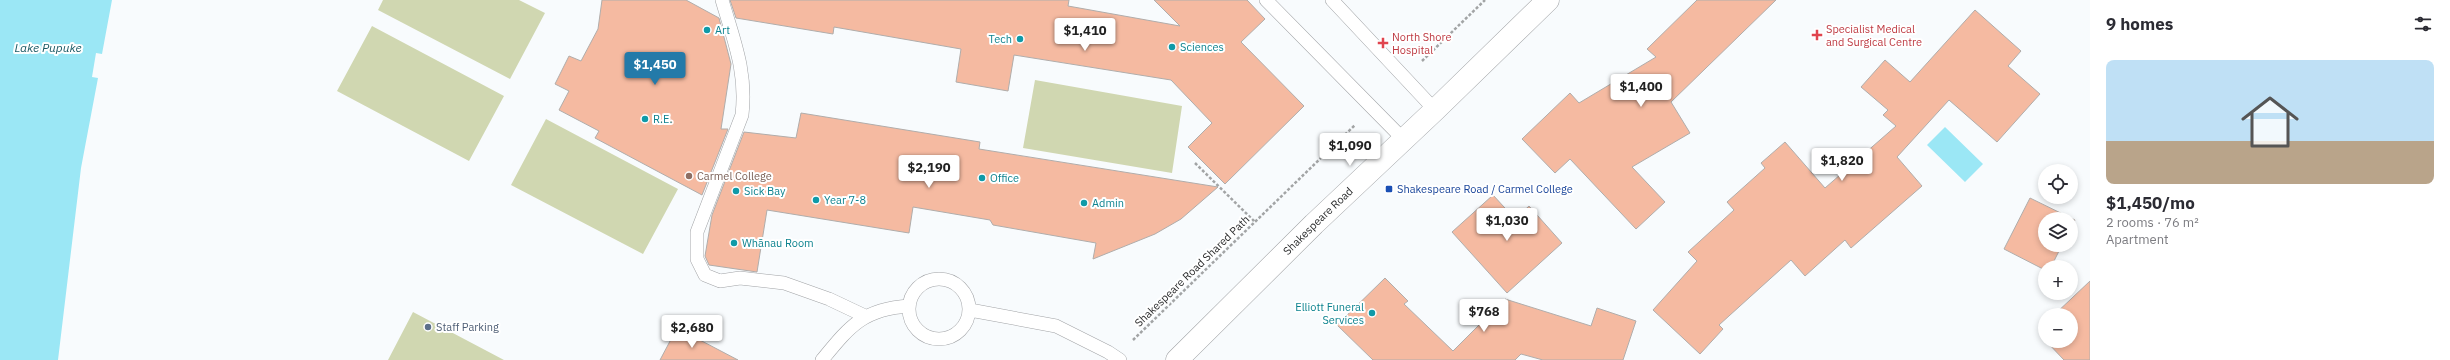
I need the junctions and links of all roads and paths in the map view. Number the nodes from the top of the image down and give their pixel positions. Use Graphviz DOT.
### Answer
graph roads {
  1 [pos="722,0"];
  2 [pos="1266,0"];
  3 [pos="1332,0"];
  4 [pos="1548,0"];
  5 [pos="1435,110"];
  6 [pos="1404,140"];
  7 [pos="1195,162"];
  8 [pos="1283,193"];
  9 [pos="1254,221"];
  10 [pos="909,306"];
  11 [pos="970,310"];
  12 [pos="865,316"];
  13 [pos="1118,358"];
  14 [pos="822,360"];
  15 [pos="1177,360"];
  1 -- 12 [label="lane"];
  2 -- 6 [label="lane"];
  3 -- 5 [label="lane"];
  4 -- 5 [label="main road, Shakespeare Road"];
  5 -- 6 [label="main road, Shakespeare Road"];
  6 -- 15 [label="main road, Shakespeare Road"];
  7 -- 9 [label="path"];
  8 -- 9 [label="path, Shakespeare Road Shared Path"];
  9 -- 13 [label="path, Shakespeare Road Shared Path"];
  10 -- 11 [label="lane"];
  10 -- 11 [label="lane"];
  10 -- 12 [label="lane"];
  11 -- 13 [label="lane"];
  12 -- 14 [label="lane"];
}
